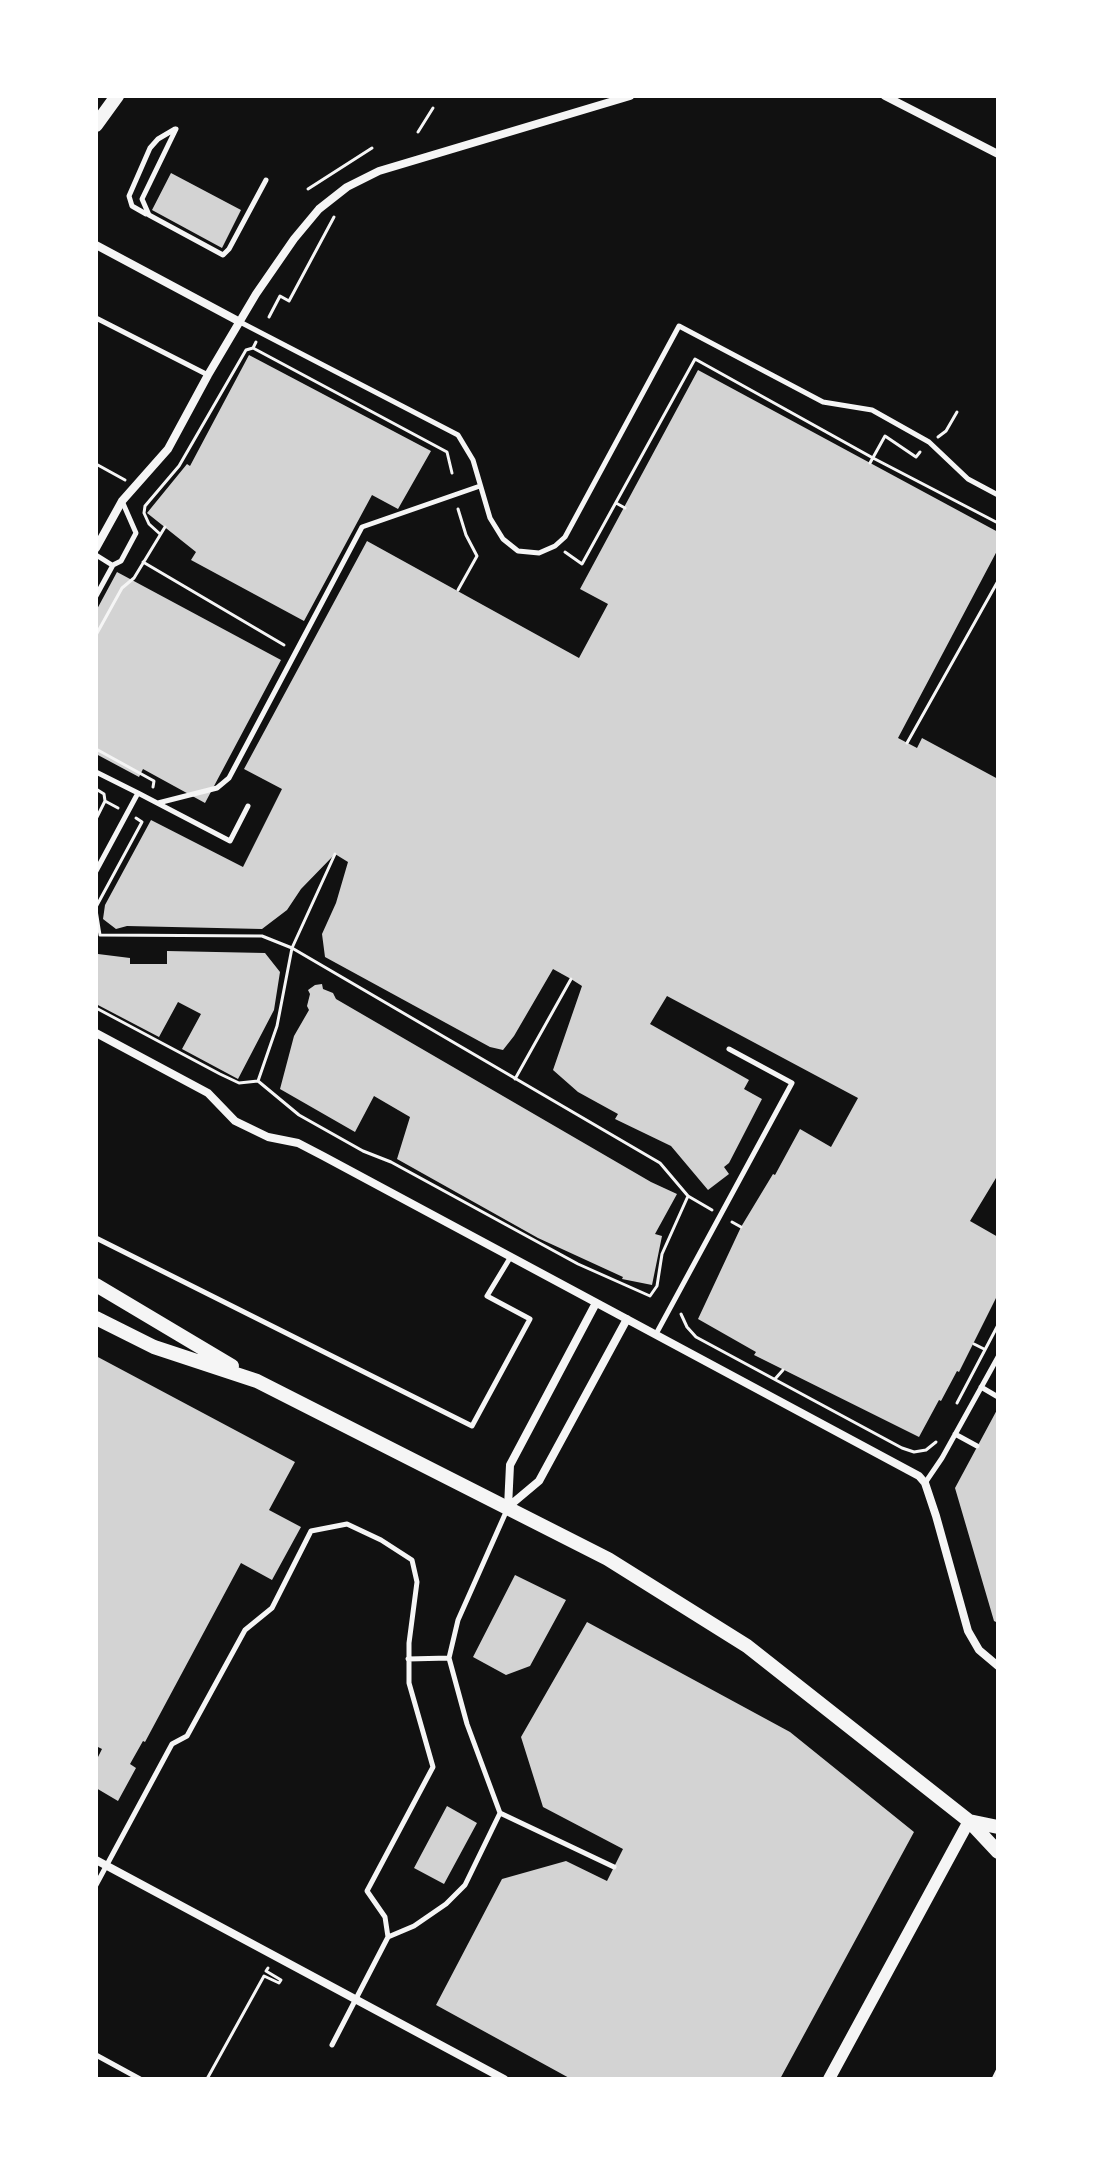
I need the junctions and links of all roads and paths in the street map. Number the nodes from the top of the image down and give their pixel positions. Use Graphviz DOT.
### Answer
graph roads {
  1 [pos="117,96"];
  2 [pos="630,96"];
  3 [pos="885,96"];
  4 [pos="433,108"];
  5 [pos="96,125"];
  6 [pos="418,132"];
  7 [pos="372,148"];
  8 [pos="998,154"];
  9 [pos="266,180"];
  10 [pos="308,189"];
  11 [pos="149,215"];
  12 [pos="334,217"];
  13 [pos="96,245"];
  14 [pos="269,317"];
  15 [pos="96,318"];
  16 [pos="240,322"];
  17 [pos="257,341"];
  18 [pos="253,348"];
  19 [pos="208,375"];
  20 [pos="452,473"];
  21 [pos="480,486"];
  22 [pos="998,495"];
  23 [pos="122,501"];
  24 [pos="616,503"];
  25 [pos="625,508"];
  26 [pos="458,509"];
  27 [pos="998,523"];
  28 [pos="165,527"];
  29 [pos="160,534"];
  30 [pos="555,546"];
  31 [pos="96,549"];
  32 [pos="143,562"];
  33 [pos="113,565"];
  34 [pos="998,581"];
  35 [pos="458,590"];
  36 [pos="96,596"];
  37 [pos="96,635"];
  38 [pos="296,652"];
  39 [pos="907,743"];
  40 [pos="96,749"];
  41 [pos="96,772"];
  42 [pos="96,789"];
  43 [pos="152,790"];
  44 [pos="138,793"];
  45 [pos="105,801"];
  46 [pos="158,803"];
  47 [pos="248,806"];
  48 [pos="118,808"];
  49 [pos="147,812"];
  50 [pos="135,818"];
  51 [pos="96,819"];
  52 [pos="142,822"];
  53 [pos="335,854"];
  54 [pos="96,871"];
  55 [pos="96,909"];
  56 [pos="100,935"];
  57 [pos="96,940"];
  58 [pos="292,948"];
  59 [pos="571,979"];
  60 [pos="96,1008"];
  61 [pos="96,1033"];
  62 [pos="729,1049"];
  63 [pos="515,1079"];
  64 [pos="258,1081"];
  65 [pos="96,1238"];
  66 [pos="510,1258"];
  67 [pos="96,1285"];
  68 [pos="650,1296"];
  69 [pos="596,1303"];
  70 [pos="670,1308"];
  71 [pos="96,1318"];
  72 [pos="627,1319"];
  73 [pos="998,1325"];
  74 [pos="656,1334"];
  75 [pos="998,1357"];
  76 [pos="783,1370"];
  77 [pos="775,1379"];
  78 [pos="257,1381"];
  79 [pos="981,1387"];
  80 [pos="998,1397"];
  81 [pos="956,1404"];
  82 [pos="942,1430"];
  83 [pos="955,1434"];
  84 [pos="977,1446"];
  85 [pos="925,1483"];
  86 [pos="508,1507"];
  87 [pos="449,1658"];
  88 [pos="408,1659"];
  89 [pos="998,1666"];
  90 [pos="500,1813"];
  91 [pos="969,1821"];
  92 [pos="998,1827"];
  93 [pos="998,1852"];
  94 [pos="96,1860"];
  95 [pos="107,1865"];
  96 [pos="614,1867"];
  97 [pos="96,1885"];
  98 [pos="388,1937"];
  99 [pos="266,1971"];
  100 [pos="355,1998"];
  101 [pos="332,2045"];
  102 [pos="96,2055"];
  103 [pos="998,2071"];
  104 [pos="140,2079"];
  105 [pos="207,2079"];
  106 [pos="504,2079"];
  107 [pos="829,2079"];
  108 [pos="994,2079"];
  1 -- 5 [label="main road"];
  2 -- 16 [label="street"];
  3 -- 8 [label="street"];
  4 -- 6 [label="path"];
  7 -- 10 [label="path"];
  9 -- 11 [label="lane"];
  11 -- 11 [label="lane"];
  12 -- 14 [label="path"];
  13 -- 16 [label="street"];
  15 -- 19 [label="lane"];
  16 -- 19 [label="street"];
  16 -- 21 [label="lane"];
  17 -- 18 [label="path"];
  18 -- 20 [label="path"];
  18 -- 29 [label="path"];
  19 -- 23 [label="street"];
  21 -- 30 [label="lane"];
  21 -- 38 [label="lane"];
  22 -- 30 [label="lane"];
  23 -- 31 [label="street"];
  23 -- 33 [label="lane"];
  24 -- 25 [label="path"];
  24 -- 27 [label="path"];
  24 -- 30 [label="path"];
  26 -- 35 [label="path"];
  28 -- 29 [label="path"];
  29 -- 32 [label="path"];
  31 -- 33 [label="lane"];
  32 -- 37 [label="path"];
  32 -- 38 [label="path"];
  33 -- 36 [label="lane"];
  34 -- 39 [label="path"];
  38 -- 46 [label="lane"];
  40 -- 43 [label="path"];
  41 -- 44 [label="lane"];
  42 -- 45 [label="path"];
  44 -- 46 [label="lane"];
  44 -- 54 [label="lane"];
  45 -- 48 [label="path"];
  45 -- 51 [label="path"];
  46 -- 47 [label="lane"];
  49 -- 52 [label="path"];
  50 -- 52 [label="path"];
  52 -- 55 [label="path"];
  53 -- 58 [label="path"];
  55 -- 56 [label="path"];
  56 -- 57 [label="path"];
  56 -- 58 [label="path"];
  58 -- 63 [label="path"];
  58 -- 64 [label="path"];
  59 -- 63 [label="path"];
  60 -- 64 [label="path"];
  61 -- 66 [label="street"];
  62 -- 70 [label="lane"];
  63 -- 68 [label="path"];
  64 -- 68 [label="path"];
  65 -- 66 [label="lane"];
  66 -- 69 [label="street"];
  67 -- 78 [label="main road"];
  68 -- 70 [label="path"];
  69 -- 72 [label="street"];
  69 -- 86 [label="street"];
  70 -- 74 [label="lane"];
  70 -- 77 [label="path"];
  71 -- 78 [label="main road"];
  72 -- 74 [label="street"];
  72 -- 86 [label="street"];
  73 -- 81 [label="path"];
  74 -- 85 [label="street"];
  75 -- 79 [label="lane"];
  76 -- 77 [label="path"];
  77 -- 82 [label="path"];
  78 -- 86 [label="main road"];
  79 -- 80 [label="lane"];
  79 -- 83 [label="lane"];
  83 -- 84 [label="lane"];
  83 -- 85 [label="lane"];
  85 -- 89 [label="street"];
  86 -- 87 [label="lane"];
  86 -- 91 [label="main road"];
  87 -- 88 [label="lane"];
  87 -- 90 [label="lane"];
  88 -- 95 [label="lane"];
  88 -- 98 [label="lane"];
  90 -- 96 [label="lane"];
  90 -- 98 [label="lane"];
  91 -- 92 [label="main road"];
  91 -- 93 [label="main road"];
  91 -- 107 [label="street"];
  94 -- 95 [label="street"];
  95 -- 97 [label="lane"];
  95 -- 100 [label="street"];
  98 -- 100 [label="lane"];
  99 -- 105 [label="path"];
  100 -- 101 [label="lane"];
  100 -- 106 [label="street"];
  102 -- 104 [label="lane"];
  103 -- 108 [label="lane"];
}
